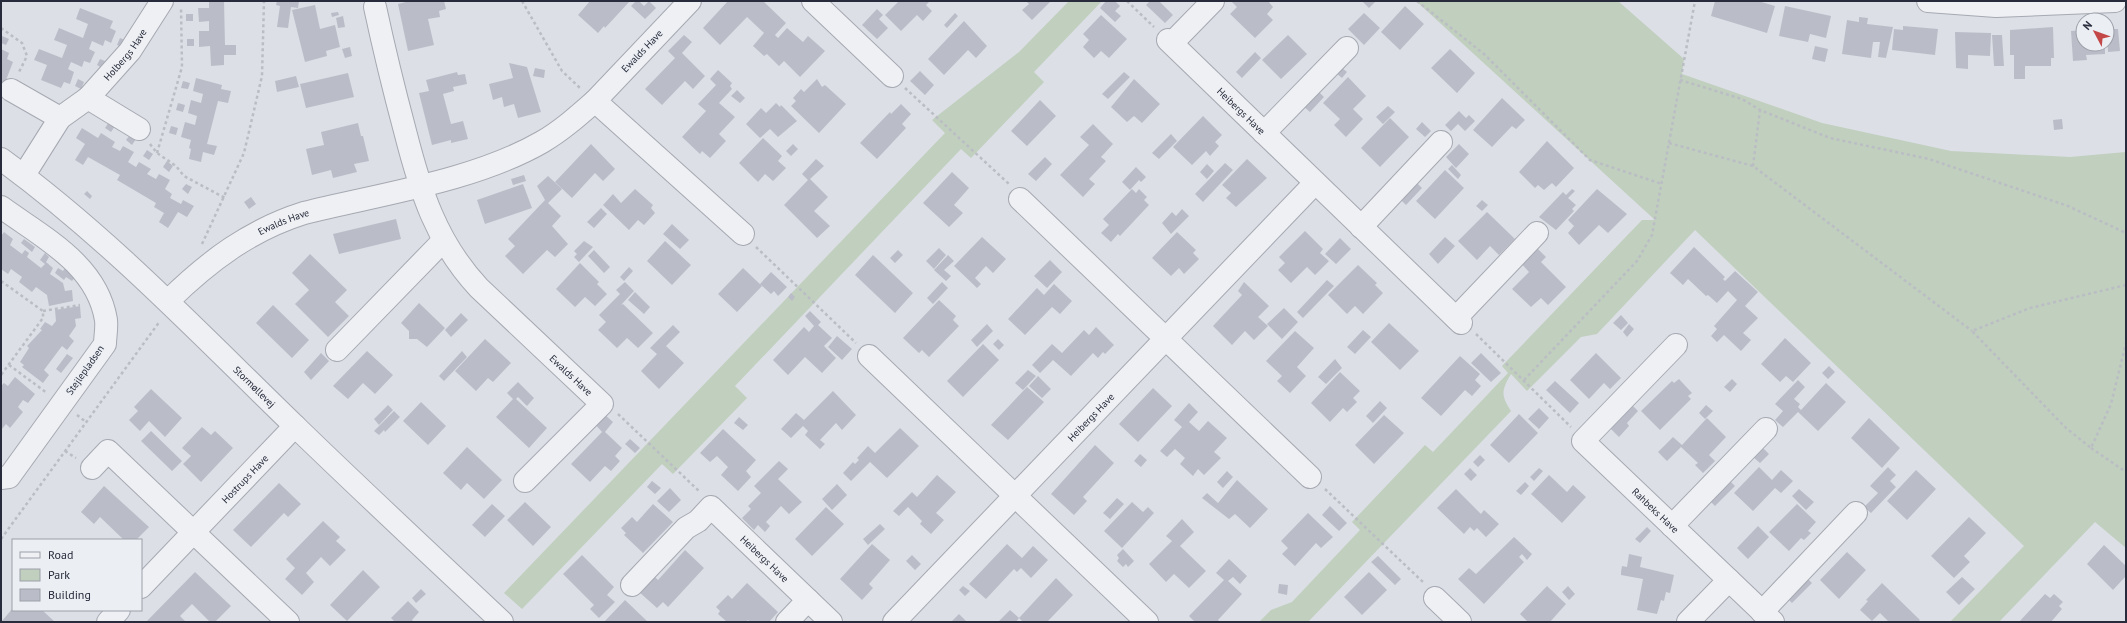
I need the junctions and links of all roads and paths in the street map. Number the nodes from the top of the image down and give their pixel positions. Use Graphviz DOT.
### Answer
graph roads {
  1 [pos="182,1"];
  2 [pos="264,1"];
  3 [pos="522,1"];
  4 [pos="690,1"];
  5 [pos="813,1"];
  6 [pos="1127,1"];
  7 [pos="1213,1"];
  8 [pos="1417,1"];
  9 [pos="1695,1"];
  10 [pos="1928,1"];
  11 [pos="2115,1"];
  12 [pos="155,3"];
  13 [pos="375,7"];
  14 [pos="1,28"];
  15 [pos="1170,42"];
  16 [pos="1347,48"];
  17 [pos="892,76"];
  18 [pos="1680,80"];
  19 [pos="11,90"];
  20 [pos="88,98"];
  21 [pos="595,101"];
  22 [pos="1760,110"];
  23 [pos="60,118"];
  24 [pos="139,129"];
  25 [pos="1264,133"];
  26 [pos="1441,142"];
  27 [pos="1669,143"];
  28 [pos="157,153"];
  29 [pos="1,159"];
  30 [pos="1753,166"];
  31 [pos="24,175"];
  32 [pos="1315,183"];
  33 [pos="1662,184"];
  34 [pos="419,186"];
  35 [pos="225,198"];
  36 [pos="1020,199"];
  37 [pos="1,207"];
  38 [pos="84,226"];
  39 [pos="1361,227"];
  40 [pos="1536,233"];
  41 [pos="2126,233"];
  42 [pos="743,234"];
  43 [pos="443,241"];
  44 [pos="63,252"];
  45 [pos="201,270"];
  46 [pos="1,281"];
  47 [pos="2126,286"];
  48 [pos="100,301"];
  49 [pos="171,303"];
  50 [pos="43,311"];
  51 [pos="1458,321"];
  52 [pos="1972,331"];
  53 [pos="1166,339"];
  54 [pos="2126,343"];
  55 [pos="1676,345"];
  56 [pos="337,350"];
  57 [pos="869,356"];
  58 [pos="1,375"];
  59 [pos="1524,380"];
  60 [pos="602,404"];
  61 [pos="295,426"];
  62 [pos="1766,429"];
  63 [pos="1583,441"];
  64 [pos="2091,448"];
  65 [pos="92,468"];
  66 [pos="2126,472"];
  67 [pos="1310,477"];
  68 [pos="1,478"];
  69 [pos="525,481"];
  70 [pos="1016,496"];
  71 [pos="1856,513"];
  72 [pos="705,514"];
  73 [pos="1672,526"];
  74 [pos="194,532"];
  75 [pos="1,539"];
  76 [pos="1729,580"];
  77 [pos="632,585"];
  78 [pos="142,586"];
  79 [pos="1435,598"];
  80 [pos="808,600"];
  81 [pos="118,611"];
  82 [pos="1768,617"];
  83 [pos="108,622"];
  84 [pos="288,622"];
  85 [pos="502,622"];
  86 [pos="787,622"];
  87 [pos="831,622"];
  88 [pos="894,622"];
  89 [pos="1147,622"];
  90 [pos="1460,622"];
  91 [pos="1688,622"];
  1 -- 28 [label="path"];
  2 -- 35 [label="path"];
  3 -- 21 [label="path"];
  4 -- 21 [label="street, Ewalds Have"];
  5 -- 17 [label="street"];
  6 -- 15 [label="path"];
  7 -- 15 [label="street"];
  8 -- 33 [label="path"];
  9 -- 18 [label="path"];
  10 -- 11 [label="street"];
  12 -- 20 [label="street, Holbergs Have"];
  13 -- 34 [label="street, Ewalds Have"];
  14 -- 19 [label="path"];
  15 -- 25 [label="street, Heibergs Have"];
  16 -- 25 [label="street"];
  17 -- 36 [label="path"];
  18 -- 22 [label="path"];
  18 -- 27 [label="path"];
  19 -- 23 [label="street"];
  20 -- 23 [label="street, Holbergs Have"];
  20 -- 24 [label="street"];
  21 -- 34 [label="street, Ewalds Have"];
  21 -- 42 [label="street"];
  22 -- 30 [label="path"];
  22 -- 41 [label="path"];
  23 -- 31 [label="street, Holbergs Have"];
  24 -- 28 [label="path"];
  25 -- 32 [label="street, Heibergs Have"];
  26 -- 39 [label="street"];
  27 -- 30 [label="path"];
  27 -- 33 [label="path"];
  28 -- 35 [label="path"];
  29 -- 31 [label="street, Stormøllevej"];
  30 -- 52 [label="path"];
  31 -- 38 [label="street, Stormøllevej"];
  32 -- 39 [label="street, Heibergs Have"];
  32 -- 53 [label="street, Heibergs Have"];
  33 -- 59 [label="path"];
  34 -- 43 [label="street, Ewalds Have"];
  34 -- 45 [label="street, Ewalds Have"];
  35 -- 45 [label="path"];
  36 -- 53 [label="street"];
  37 -- 44 [label="street, Stejlepladsen"];
  38 -- 44 [label="street"];
  38 -- 49 [label="street, Stormøllevej"];
  39 -- 51 [label="street, Heibergs Have"];
  40 -- 51 [label="street"];
  42 -- 57 [label="path"];
  43 -- 56 [label="street"];
  43 -- 60 [label="street, Ewalds Have"];
  44 -- 48 [label="street, Stejlepladsen"];
  45 -- 49 [label="street, Ewalds Have"];
  46 -- 50 [label="path"];
  47 -- 52 [label="path"];
  48 -- 50 [label="path"];
  48 -- 68 [label="street, Stejlepladsen"];
  49 -- 61 [label="street, Stormøllevej"];
  49 -- 75 [label="path"];
  50 -- 58 [label="path"];
  51 -- 59 [label="path"];
  52 -- 64 [label="path"];
  53 -- 67 [label="street"];
  53 -- 70 [label="street, Heibergs Have"];
  54 -- 64 [label="path"];
  55 -- 63 [label="street"];
  57 -- 70 [label="street"];
  59 -- 63 [label="path"];
  60 -- 69 [label="street"];
  60 -- 72 [label="path"];
  61 -- 74 [label="street, Hostrups Have"];
  61 -- 85 [label="street, Stormøllevej"];
  62 -- 73 [label="street"];
  63 -- 73 [label="street, Rahbeks Have"];
  64 -- 66 [label="path"];
  65 -- 74 [label="street"];
  67 -- 79 [label="path"];
  70 -- 88 [label="street, Heibergs Have"];
  70 -- 89 [label="street"];
  71 -- 82 [label="street"];
  72 -- 77 [label="street"];
  72 -- 80 [label="street, Heibergs Have"];
  73 -- 76 [label="street, Rahbeks Have"];
  74 -- 78 [label="street, Hostrups Have"];
  74 -- 84 [label="street"];
  76 -- 82 [label="street, Rahbeks Have"];
  76 -- 91 [label="street"];
  79 -- 90 [label="street"];
  80 -- 86 [label="street"];
  80 -- 87 [label="street, Heibergs Have"];
  81 -- 83 [label="street"];
}
